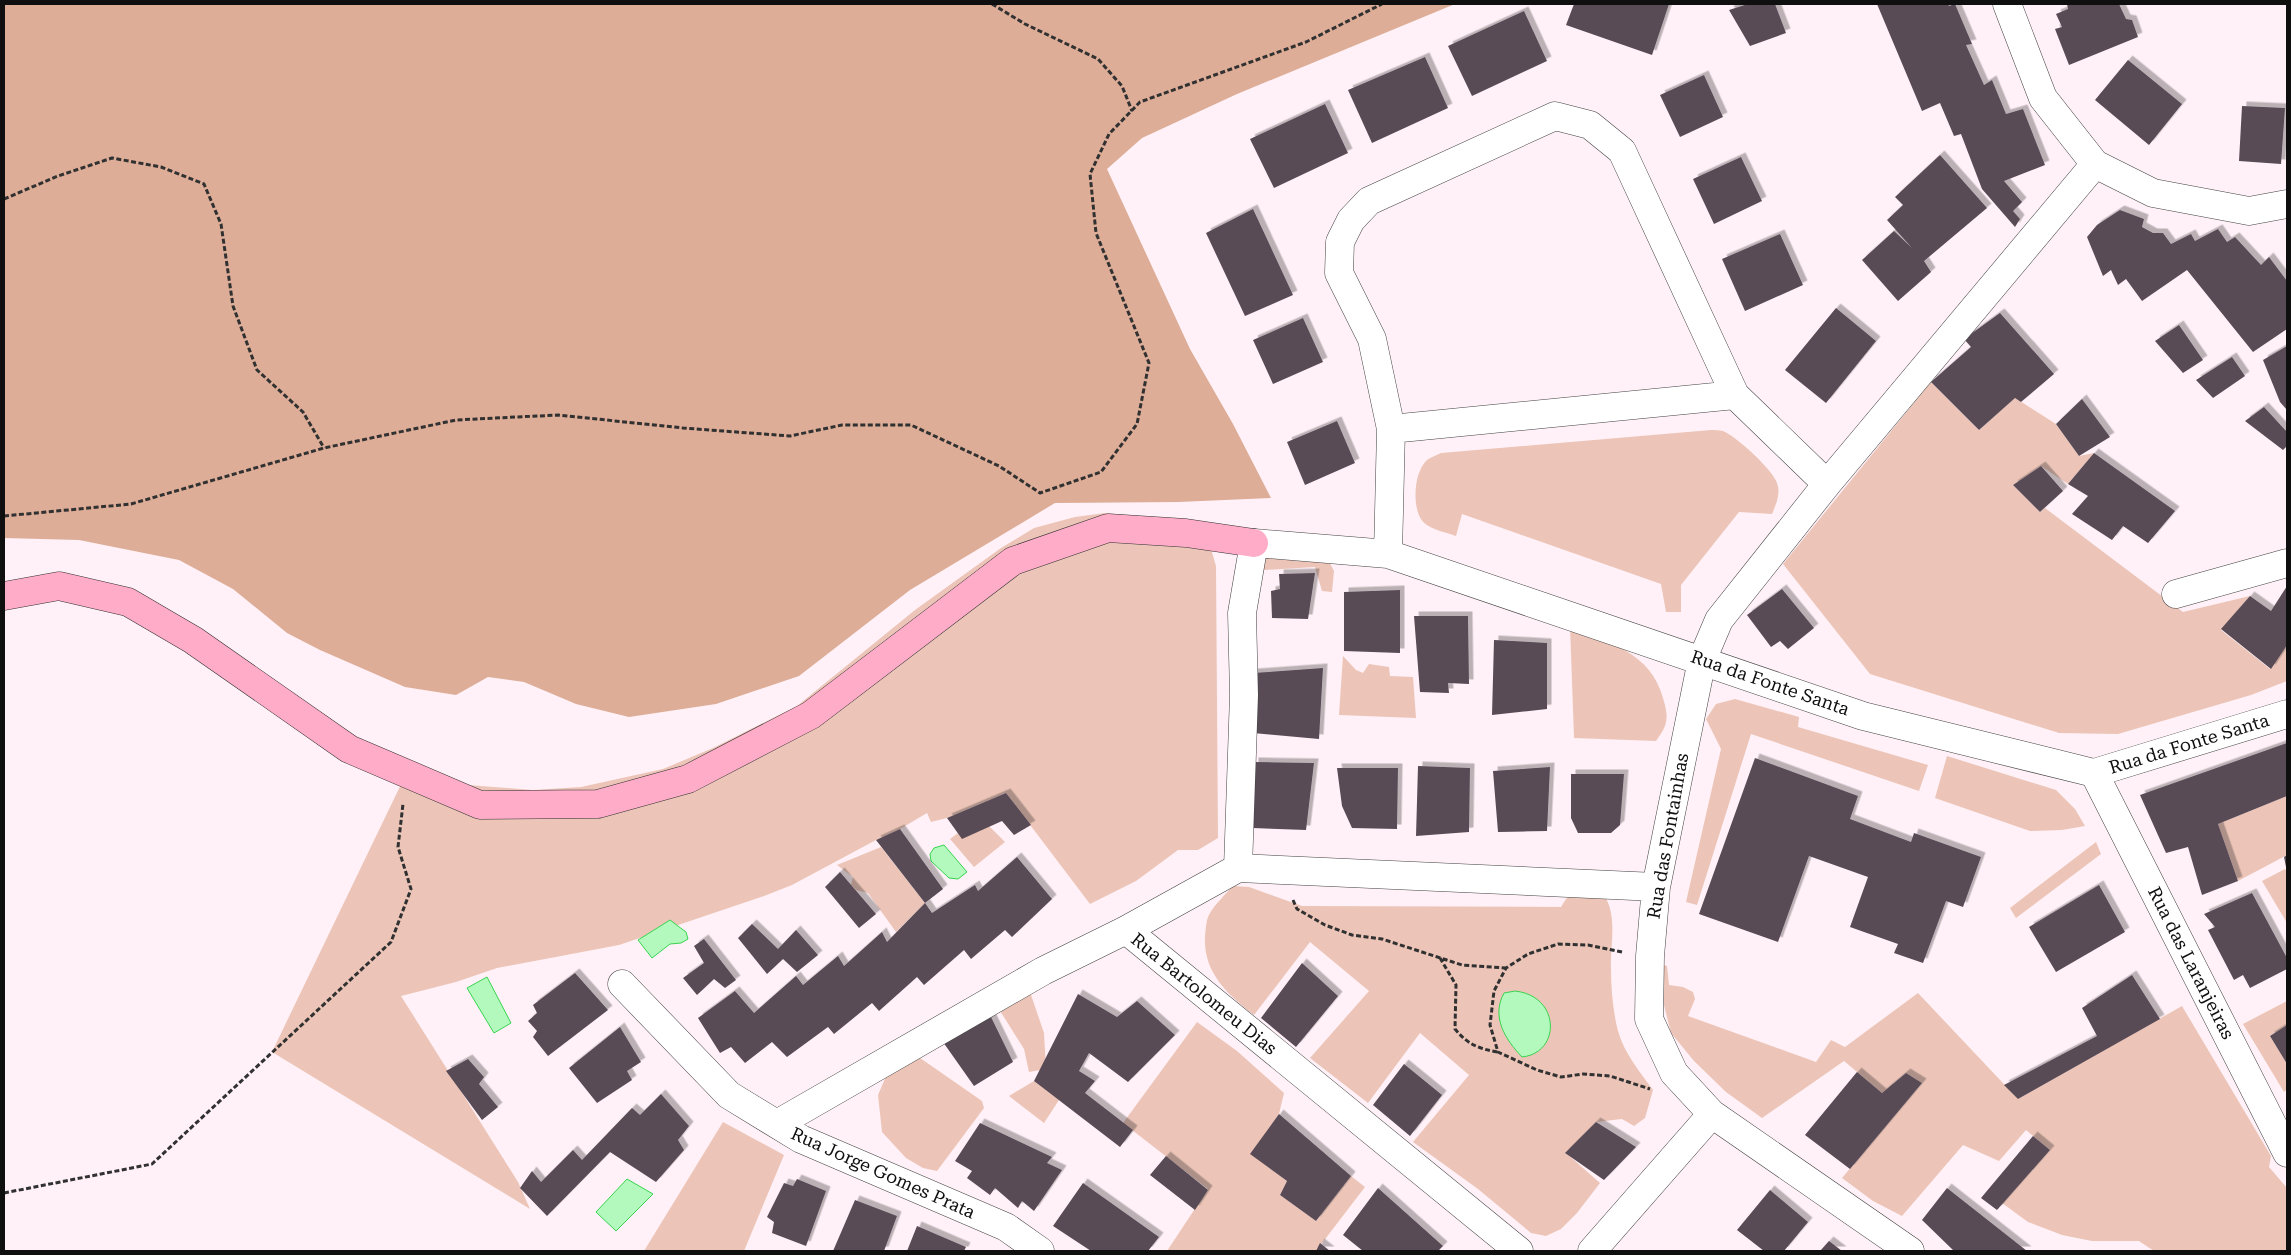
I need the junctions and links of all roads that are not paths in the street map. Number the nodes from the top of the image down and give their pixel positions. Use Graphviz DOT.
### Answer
graph roads {
  1 [pos="2008,4"];
  2 [pos="2095,164"];
  3 [pos="2287,204"];
  4 [pos="1735,395"];
  5 [pos="1390,429"];
  6 [pos="1827,484"];
  7 [pos="1254,543"];
  8 [pos="1388,554"];
  9 [pos="2287,564"];
  10 [pos="2176,594"];
  11 [pos="4,596"];
  12 [pos="1702,660"];
  13 [pos="2287,714"];
  14 [pos="2094,773"];
  15 [pos="1238,868"];
  16 [pos="1656,886"];
  17 [pos="1126,930"];
  18 [pos="622,984"];
  19 [pos="1712,1114"];
  20 [pos="777,1124"];
  21 [pos="2287,1153"];
  22 [pos="1040,1251"];
  23 [pos="1519,1251"];
  24 [pos="1592,1251"];
  25 [pos="1910,1251"];
  1 -- 2 [label="street"];
  2 -- 3 [label="street"];
  2 -- 6 [label="street, Rua das Fontainhas"];
  4 -- 5 [label="street"];
  4 -- 5 [label="street"];
  4 -- 6 [label="street"];
  5 -- 8 [label="street"];
  6 -- 12 [label="street, Rua das Fontainhas"];
  7 -- 8 [label="street, Rua da Fonte Santa"];
  7 -- 11 [label="street"];
  7 -- 15 [label="street"];
  8 -- 12 [label="street, Rua da Fonte Santa"];
  9 -- 10 [label="street"];
  12 -- 14 [label="street, Rua da Fonte Santa"];
  12 -- 16 [label="street, Rua das Fontainhas"];
  13 -- 14 [label="street, Rua da Fonte Santa"];
  14 -- 21 [label="street, Rua das Laranjeiras"];
  15 -- 16 [label="street"];
  15 -- 17 [label="street, Rua Bartolomeu Dias"];
  16 -- 19 [label="street, Rua das Fontainhas"];
  17 -- 20 [label="street"];
  17 -- 23 [label="street, Rua Bartolomeu Dias"];
  18 -- 20 [label="street, Rua Jorge Gomes Prata"];
  19 -- 24 [label="street"];
  19 -- 25 [label="street, Rua das Fontainhas"];
  20 -- 22 [label="street, Rua Jorge Gomes Prata"];
}
